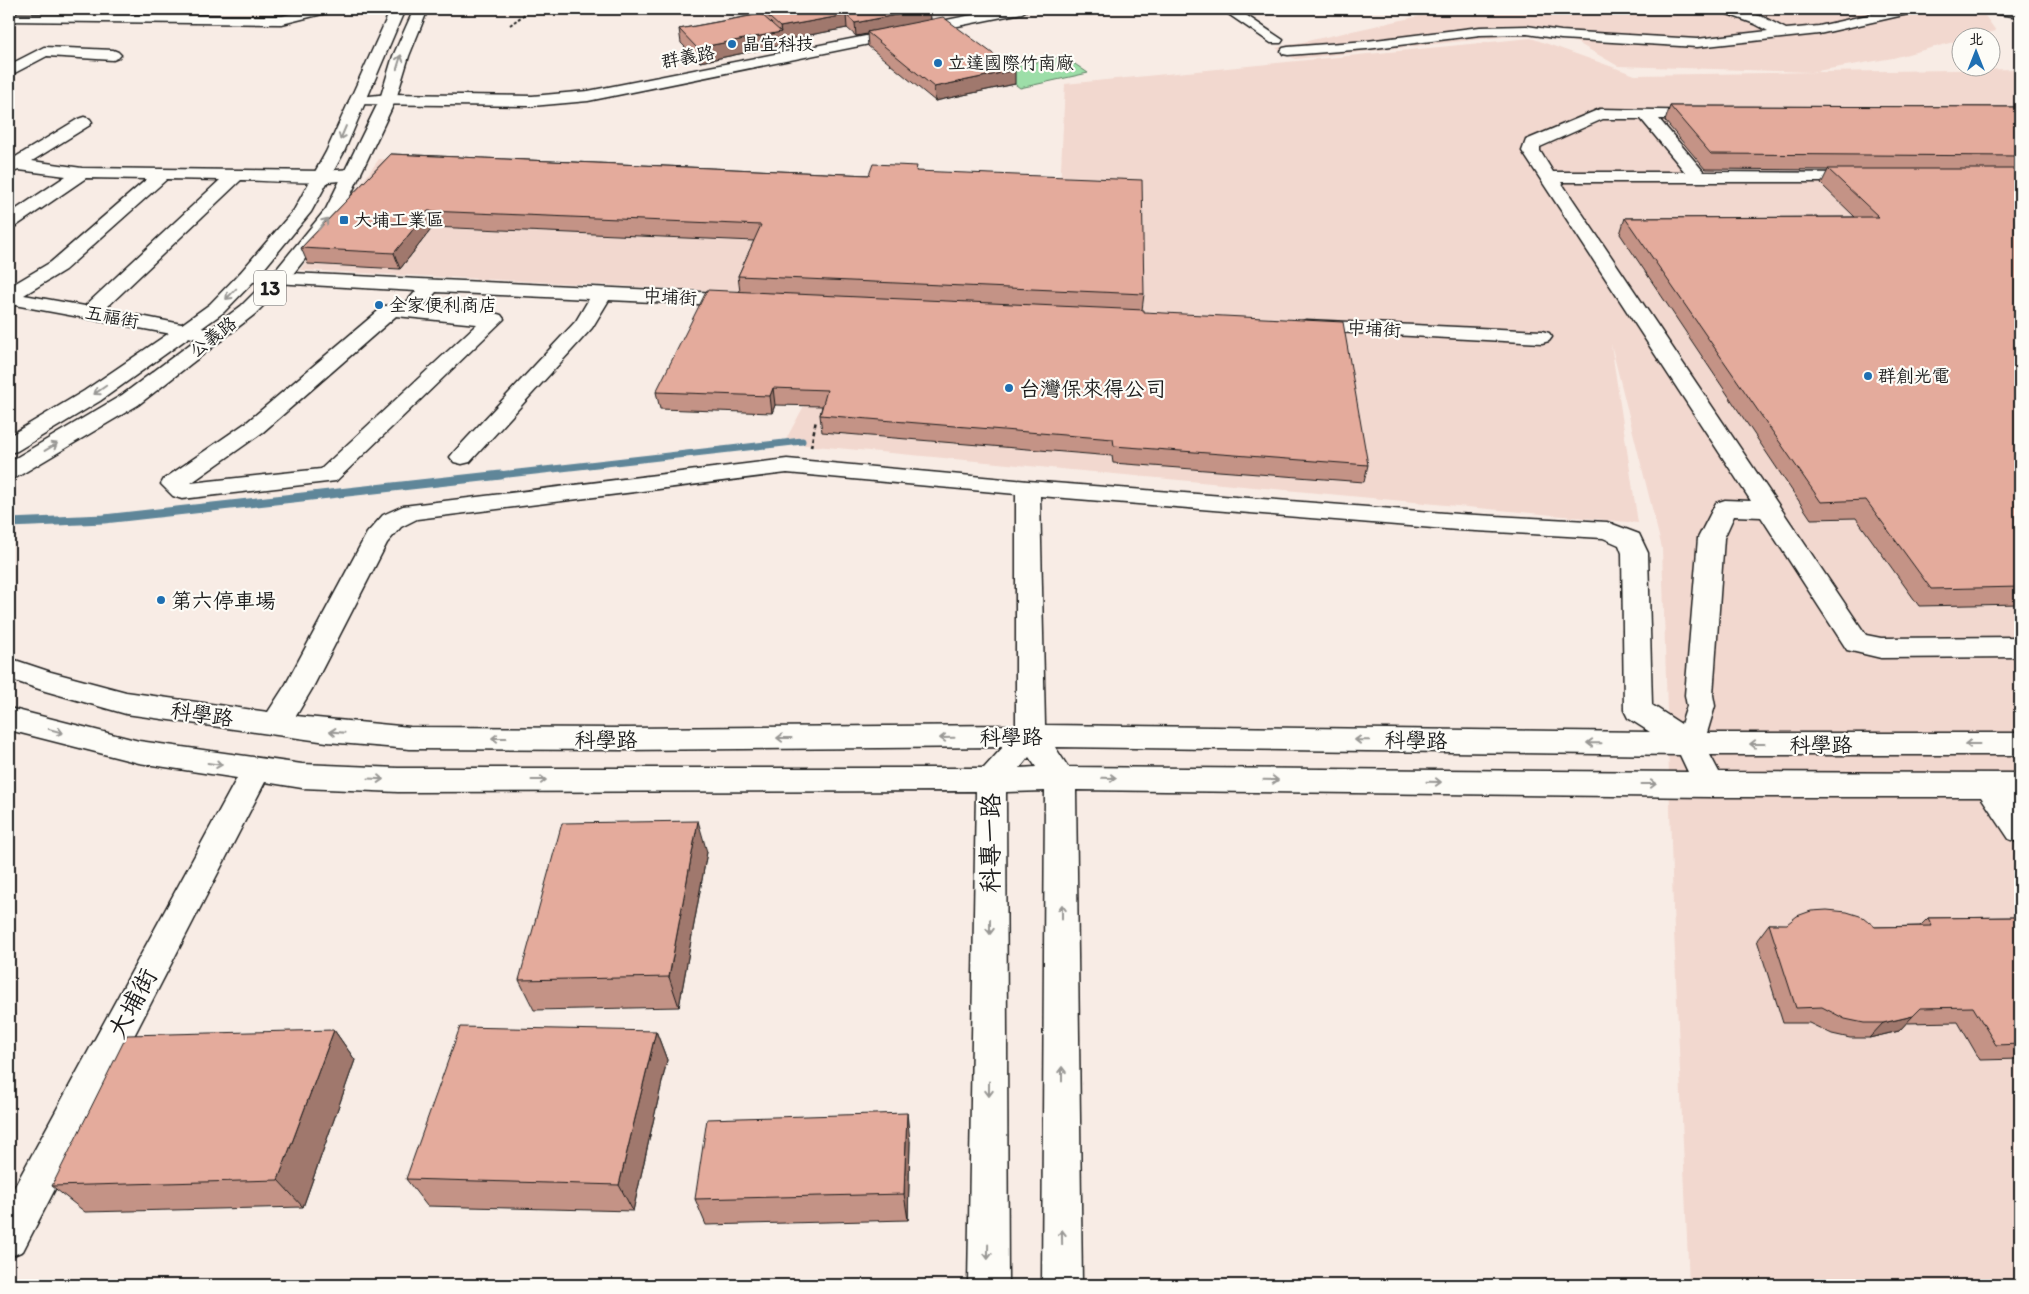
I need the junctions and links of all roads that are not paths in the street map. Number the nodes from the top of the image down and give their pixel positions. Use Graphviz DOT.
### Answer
graph roads {
  1 [pos="325,9"];
  2 [pos="398,9"];
  3 [pos="421,9"];
  4 [pos="1022,9"];
  5 [pos="1228,9"];
  6 [pos="1727,9"];
  7 [pos="1912,9"];
  8 [pos="1990,9"];
  9 [pos="2020,13"];
  10 [pos="14,18"];
  11 [pos="1784,34"];
  12 [pos="1276,40"];
  13 [pos="1288,51"];
  14 [pos="112,55"];
  15 [pos="9,71"];
  16 [pos="388,99"];
  17 [pos="357,102"];
  18 [pos="1646,114"];
  19 [pos="1725,114"];
  20 [pos="84,122"];
  21 [pos="13,166"];
  22 [pos="82,173"];
  23 [pos="163,174"];
  24 [pos="352,174"];
  25 [pos="236,175"];
  26 [pos="322,176"];
  27 [pos="1548,177"];
  28 [pos="1699,177"];
  29 [pos="1874,177"];
  30 [pos="9,222"];
  31 [pos="247,277"];
  32 [pos="278,280"];
  33 [pos="430,286"];
  34 [pos="602,294"];
  35 [pos="9,296"];
  36 [pos="760,301"];
  37 [pos="410,311"];
  38 [pos="89,313"];
  39 [pos="1284,325"];
  40 [pos="185,331"];
  41 [pos="215,336"];
  42 [pos="1542,337"];
  43 [pos="9,446"];
  44 [pos="462,456"];
  45 [pos="9,472"];
  46 [pos="1028,488"];
  47 [pos="1770,510"];
  48 [pos="2020,647"];
  49 [pos="9,668"];
  50 [pos="9,718"];
  51 [pos="276,724"];
  52 [pos="1030,736"];
  53 [pos="1689,744"];
  54 [pos="2020,744"];
  55 [pos="256,770"];
  56 [pos="1060,779"];
  57 [pos="990,780"];
  58 [pos="1710,785"];
  59 [pos="1990,785"];
  60 [pos="2020,785"];
  61 [pos="2020,830"];
  62 [pos="9,1237"];
  63 [pos="988,1285"];
  64 [pos="1062,1285"];
  1 -- 10 [label="street"];
  2 -- 17 [label="street, 公義路 / 13"];
  16 -- 3 [label="street, 公義路 / 13, one-way"];
  4 -- 16 [label="street, 群義路"];
  5 -- 12 [label="street"];
  6 -- 11 [label="street"];
  7 -- 11 [label="street"];
  8 -- 9 [label="street"];
  11 -- 13 [label="street"];
  14 -- 15 [label="street"];
  16 -- 17 [label="street, 群義路"];
  16 -- 24 [label="street, 公義路 / 13"];
  17 -- 26 [label="street, 公義路 / 13, one-way"];
  18 -- 19 [label="street"];
  18 -- 27 [label="street"];
  18 -- 28 [label="street"];
  20 -- 21 [label="street"];
  21 -- 22 [label="street"];
  22 -- 23 [label="street"];
  22 -- 30 [label="street"];
  23 -- 25 [label="street"];
  23 -- 35 [label="street"];
  24 -- 26 [label="street"];
  32 -- 24 [label="street, 公義路 / 13, one-way"];
  25 -- 26 [label="street"];
  25 -- 38 [label="street"];
  26 -- 31 [label="street, 公義路 / 13"];
  27 -- 28 [label="street"];
  27 -- 47 [label="street"];
  28 -- 29 [label="street"];
  31 -- 32 [label="street, 中埔街"];
  31 -- 40 [label="street, 公義路 / 13, one-way"];
  32 -- 33 [label="street, 中埔街"];
  32 -- 41 [label="street, 公義路 / 13"];
  33 -- 34 [label="street, 中埔街"];
  33 -- 37 [label="street"];
  34 -- 36 [label="street, 中埔街"];
  34 -- 44 [label="street"];
  35 -- 38 [label="street, 五福街"];
  37 -- 37 [label="street"];
  38 -- 40 [label="street, 五福街"];
  39 -- 42 [label="street, 中埔街"];
  40 -- 41 [label="street, 五福街"];
  40 -- 43 [label="street, 公義路 / 13, one-way"];
  45 -- 41 [label="street, 公義路 / 13, one-way"];
  46 -- 51 [label="street"];
  46 -- 52 [label="street"];
  46 -- 53 [label="street"];
  47 -- 48 [label="street"];
  47 -- 53 [label="street"];
  49 -- 51 [label="street, 科學路"];
  50 -- 55 [label="street, 科學路, one-way"];
  52 -- 51 [label="street, 科學路, one-way"];
  53 -- 52 [label="street, 科學路, one-way"];
  52 -- 56 [label="street"];
  52 -- 57 [label="street, 科專一路"];
  54 -- 53 [label="street, 科學路, one-way"];
  53 -- 58 [label="street"];
  55 -- 57 [label="street, 科學路, one-way"];
  55 -- 62 [label="street, 大埔街"];
  56 -- 57 [label="street, 科學路"];
  56 -- 58 [label="street, 科學路, one-way"];
  64 -- 56 [label="street, one-way"];
  57 -- 63 [label="street, 科專一路, one-way"];
  58 -- 59 [label="street, 科學路"];
  59 -- 60 [label="street, 科學路"];
  59 -- 61 [label="street"];
}
